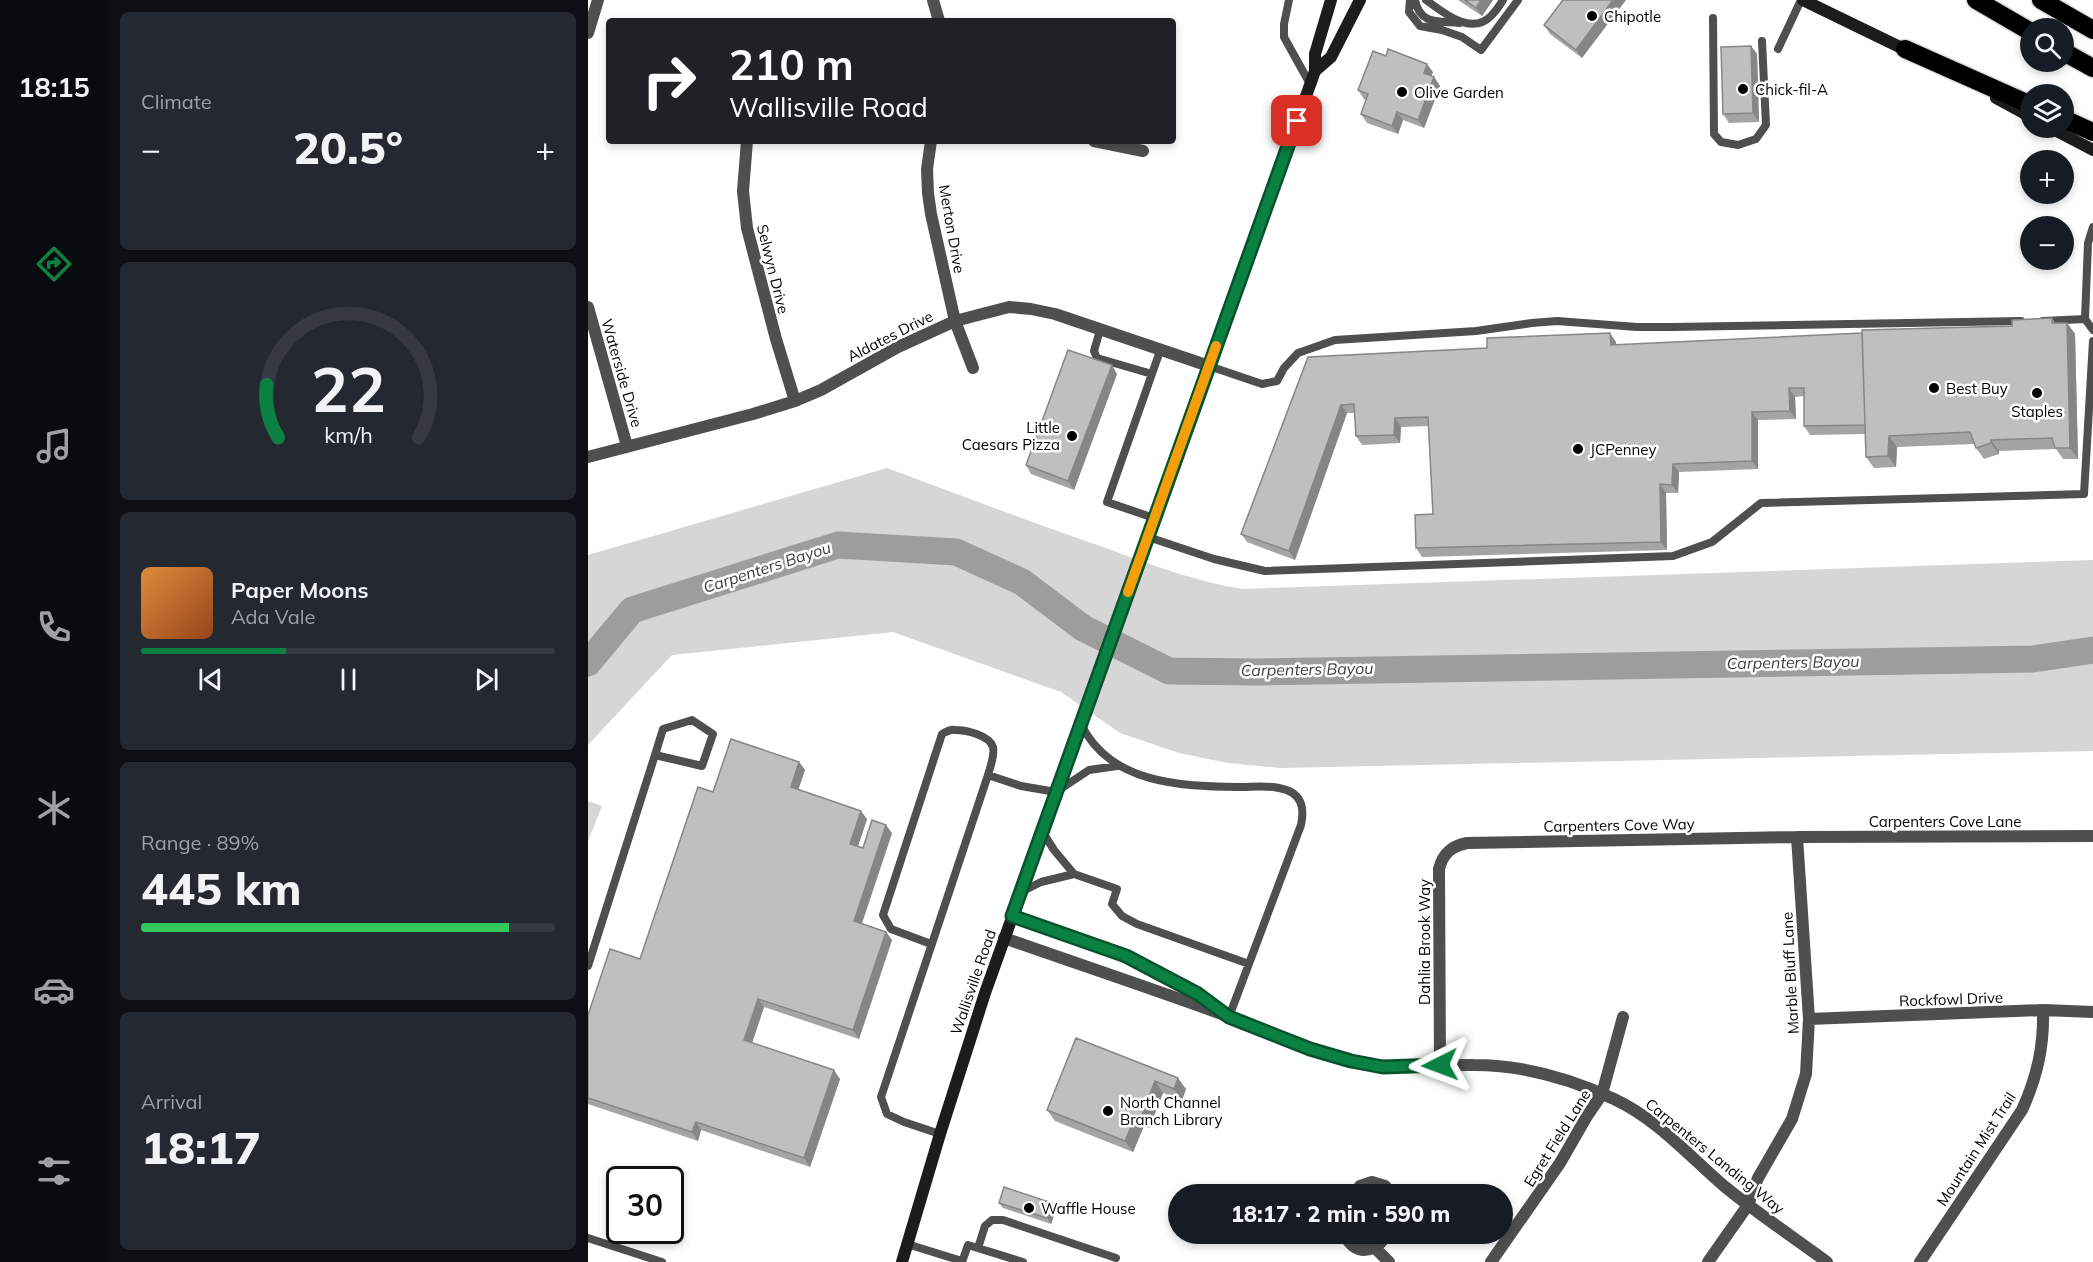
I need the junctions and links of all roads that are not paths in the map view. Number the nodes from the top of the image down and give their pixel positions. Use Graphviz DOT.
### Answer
graph roads {
  1 [pos="598,0"];
  2 [pos="933,0"];
  3 [pos="1289,0"];
  4 [pos="1331,0"];
  5 [pos="1360,0"];
  6 [pos="1410,0"];
  7 [pos="1415,0"];
  8 [pos="1426,0"];
  9 [pos="1503,0"];
  10 [pos="1518,0"];
  11 [pos="1802,0"];
  12 [pos="1976,0"];
  13 [pos="2041,0"];
  14 [pos="938,18"];
  15 [pos="1713,18"];
  16 [pos="1465,24"];
  17 [pos="2020,26"];
  18 [pos="2093,30"];
  19 [pos="588,33"];
  20 [pos="1762,41"];
  21 [pos="1778,49"];
  22 [pos="1905,49"];
  23 [pos="2074,58"];
  24 [pos="2093,68"];
  25 [pos="1315,71"];
  26 [pos="1310,84"];
  27 [pos="2020,100"];
  28 [pos="2020,111"];
  29 [pos="2074,123"];
  30 [pos="2093,132"];
  31 [pos="2070,138"];
  32 [pos="747,144"];
  33 [pos="930,144"];
  34 [pos="1110,144"];
  35 [pos="1143,150"];
  36 [pos="2093,150"];
  37 [pos="2093,227"];
  38 [pos="588,308"];
  39 [pos="2085,319"];
  40 [pos="955,321"];
  41 [pos="1100,330"];
  42 [pos="2093,330"];
  43 [pos="2093,341"];
  44 [pos="1160,351"];
  45 [pos="1209,366"];
  46 [pos="973,368"];
  47 [pos="1152,374"];
  48 [pos="795,401"];
  49 [pos="627,446"];
  50 [pos="588,457"];
  51 [pos="1154,518"];
  52 [pos="1148,537"];
  53 [pos="1081,724"];
  54 [pos="655,755"];
  55 [pos="1117,766"];
  56 [pos="988,776"];
  57 [pos="1056,792"];
  58 [pos="1042,831"];
  59 [pos="2093,836"];
  60 [pos="1797,837"];
  61 [pos="1445,855"];
  62 [pos="1074,874"];
  63 [pos="1020,892"];
  64 [pos="1012,916"];
  65 [pos="1004,938"];
  66 [pos="931,944"];
  67 [pos="1249,964"];
  68 [pos="588,966"];
  69 [pos="2043,1010"];
  70 [pos="2093,1012"];
  71 [pos="1229,1017"];
  72 [pos="1623,1017"];
  73 [pos="1809,1019"];
  74 [pos="1440,1065"];
  75 [pos="1602,1094"];
  76 [pos="940,1134"];
  77 [pos="1748,1205"];
  78 [pos="588,1238"];
  79 [pos="907,1244"];
  80 [pos="1352,1244"];
  81 [pos="1380,1244"];
  82 [pos="978,1248"];
  83 [pos="1375,1248"];
  84 [pos="1116,1258"];
  85 [pos="663,1262"];
  86 [pos="902,1262"];
  87 [pos="962,1262"];
  88 [pos="1023,1262"];
  89 [pos="1389,1262"];
  90 [pos="1491,1262"];
  91 [pos="1708,1262"];
  92 [pos="1827,1262"];
  93 [pos="1920,1262"];
  1 -- 19 [label="street"];
  2 -- 14 [label="street"];
  3 -- 26 [label="lane"];
  4 -- 25 [label="main road, Wallisville Road"];
  5 -- 25 [label="main road, Wallisville Road"];
  6 -- 10 [label="lane"];
  7 -- 16 [label="lane"];
  8 -- 16 [label="lane"];
  9 -- 16 [label="lane"];
  11 -- 21 [label="lane"];
  11 -- 22 [label="main road"];
  12 -- 17 [label="highway"];
  13 -- 18 [label="highway"];
  15 -- 20 [label="lane"];
  22 -- 27 [label="highway"];
  22 -- 28 [label="main road"];
  23 -- 24 [label="highway"];
  25 -- 26 [label="main road, Wallisville Road"];
  26 -- 45 [label="main road, Wallisville Road"];
  29 -- 30 [label="highway"];
  31 -- 36 [label="main road"];
  32 -- 48 [label="street, Selwyn Drive"];
  33 -- 40 [label="street, Merton Drive"];
  34 -- 35 [label="street"];
  37 -- 39 [label="lane"];
  38 -- 49 [label="street, Waterside Drive"];
  39 -- 42 [label="lane"];
  39 -- 45 [label="lane"];
  40 -- 41 [label="street, Aldates Drive"];
  40 -- 46 [label="street, Merton Drive"];
  40 -- 48 [label="street, Aldates Drive"];
  41 -- 44 [label="street, Aldates Drive"];
  41 -- 47 [label="lane"];
  43 -- 52 [label="lane"];
  44 -- 45 [label="street, Aldates Drive"];
  44 -- 47 [label="lane"];
  45 -- 51 [label="main road, Wallisville Road"];
  47 -- 51 [label="lane"];
  48 -- 49 [label="street, Aldates Drive"];
  49 -- 50 [label="street, Aldates Drive"];
  51 -- 52 [label="main road, Wallisville Road"];
  52 -- 53 [label="main road, Wallisville Road"];
  53 -- 55 [label="lane"];
  53 -- 57 [label="main road, Wallisville Road"];
  54 -- 54 [label="lane"];
  54 -- 68 [label="lane"];
  55 -- 57 [label="lane"];
  55 -- 67 [label="lane"];
  56 -- 57 [label="lane"];
  56 -- 66 [label="lane"];
  56 -- 66 [label="lane"];
  57 -- 58 [label="main road, Wallisville Road"];
  58 -- 62 [label="lane"];
  58 -- 63 [label="main road, Wallisville Road"];
  59 -- 60 [label="street, Carpenters Cove Lane"];
  60 -- 61 [label="street, Carpenters Cove Way"];
  60 -- 73 [label="street, Marble Bluff Lane"];
  61 -- 74 [label="street, Dahlia Brook Way"];
  62 -- 63 [label="lane"];
  62 -- 67 [label="lane"];
  63 -- 64 [label="main road, Wallisville Road"];
  64 -- 65 [label="main road, Wallisville Road"];
  64 -- 71 [label="street, Carpenters Landing Way"];
  65 -- 71 [label="street, Carpenters Landing Way"];
  65 -- 76 [label="main road, Wallisville Road"];
  66 -- 76 [label="lane"];
  67 -- 71 [label="lane"];
  69 -- 70 [label="street, Rockfowl Drive"];
  69 -- 73 [label="street, Rockfowl Drive"];
  69 -- 93 [label="street, Mountain Mist Trail"];
  71 -- 74 [label="street, Carpenters Landing Way"];
  72 -- 75 [label="street, Egret Field Lane"];
  73 -- 77 [label="street, Marble Bluff Lane"];
  74 -- 75 [label="street, Carpenters Landing Way"];
  75 -- 77 [label="street, Carpenters Landing Way"];
  75 -- 90 [label="street, Egret Field Lane"];
  76 -- 79 [label="main road, Wallisville Road"];
  77 -- 91 [label="street, Marble Bluff Lane"];
  77 -- 92 [label="street, Carpenters Landing Way"];
  78 -- 85 [label="lane"];
  79 -- 86 [label="main road, Wallisville Road"];
  79 -- 87 [label="lane"];
  80 -- 83 [label="street"];
  81 -- 83 [label="street"];
  82 -- 84 [label="lane"];
  82 -- 87 [label="lane"];
  82 -- 88 [label="lane"];
  83 -- 89 [label="street"];
}
